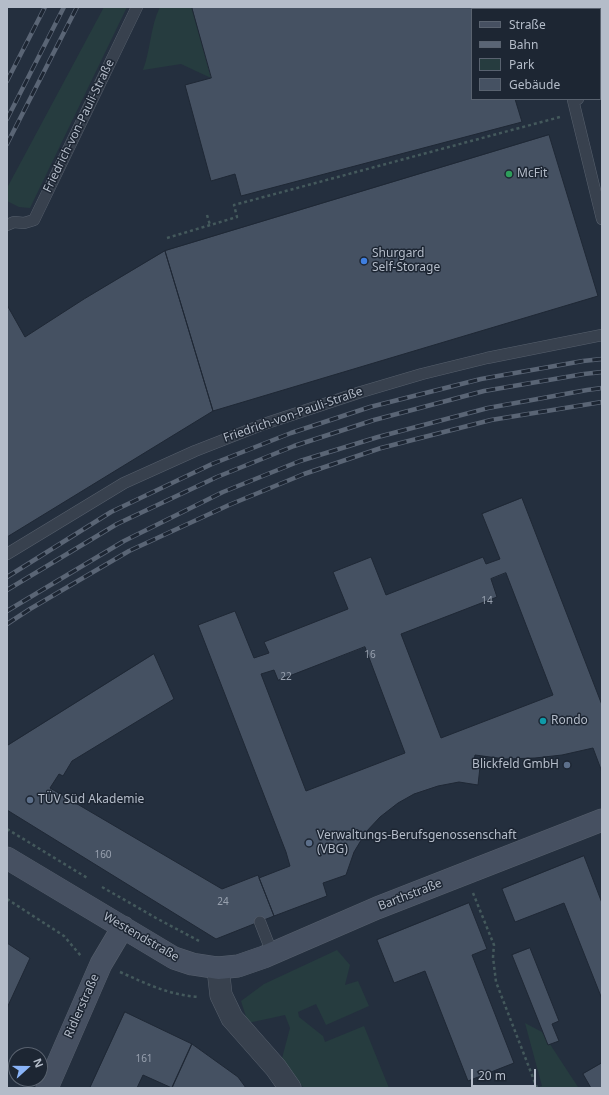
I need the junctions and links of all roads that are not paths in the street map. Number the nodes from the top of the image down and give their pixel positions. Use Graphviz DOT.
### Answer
graph roads {
  1 [pos="137,7"];
  2 [pos="573,100"];
  3 [pos="602,218"];
  4 [pos="7,225"];
  5 [pos="602,335"];
  6 [pos="7,554"];
  7 [pos="602,821"];
  8 [pos="7,858"];
  9 [pos="260,922"];
  10 [pos="123,927"];
  11 [pos="272,953"];
  12 [pos="218,968"];
  13 [pos="47,1088"];
  14 [pos="290,1088"];
  1 -- 4 [label="lane, Friedrich-von-Pauli-Straße"];
  2 -- 3 [label="lane"];
  5 -- 6 [label="lane, Friedrich-von-Pauli-Straße"];
  7 -- 11 [label="street, Barthstraße"];
  8 -- 10 [label="street, Westendstraße"];
  9 -- 11 [label="lane"];
  10 -- 12 [label="street, Westendstraße"];
  10 -- 13 [label="street, Ridlerstraße"];
  11 -- 12 [label="street, Barthstraße"];
  12 -- 14 [label="street"];
}
